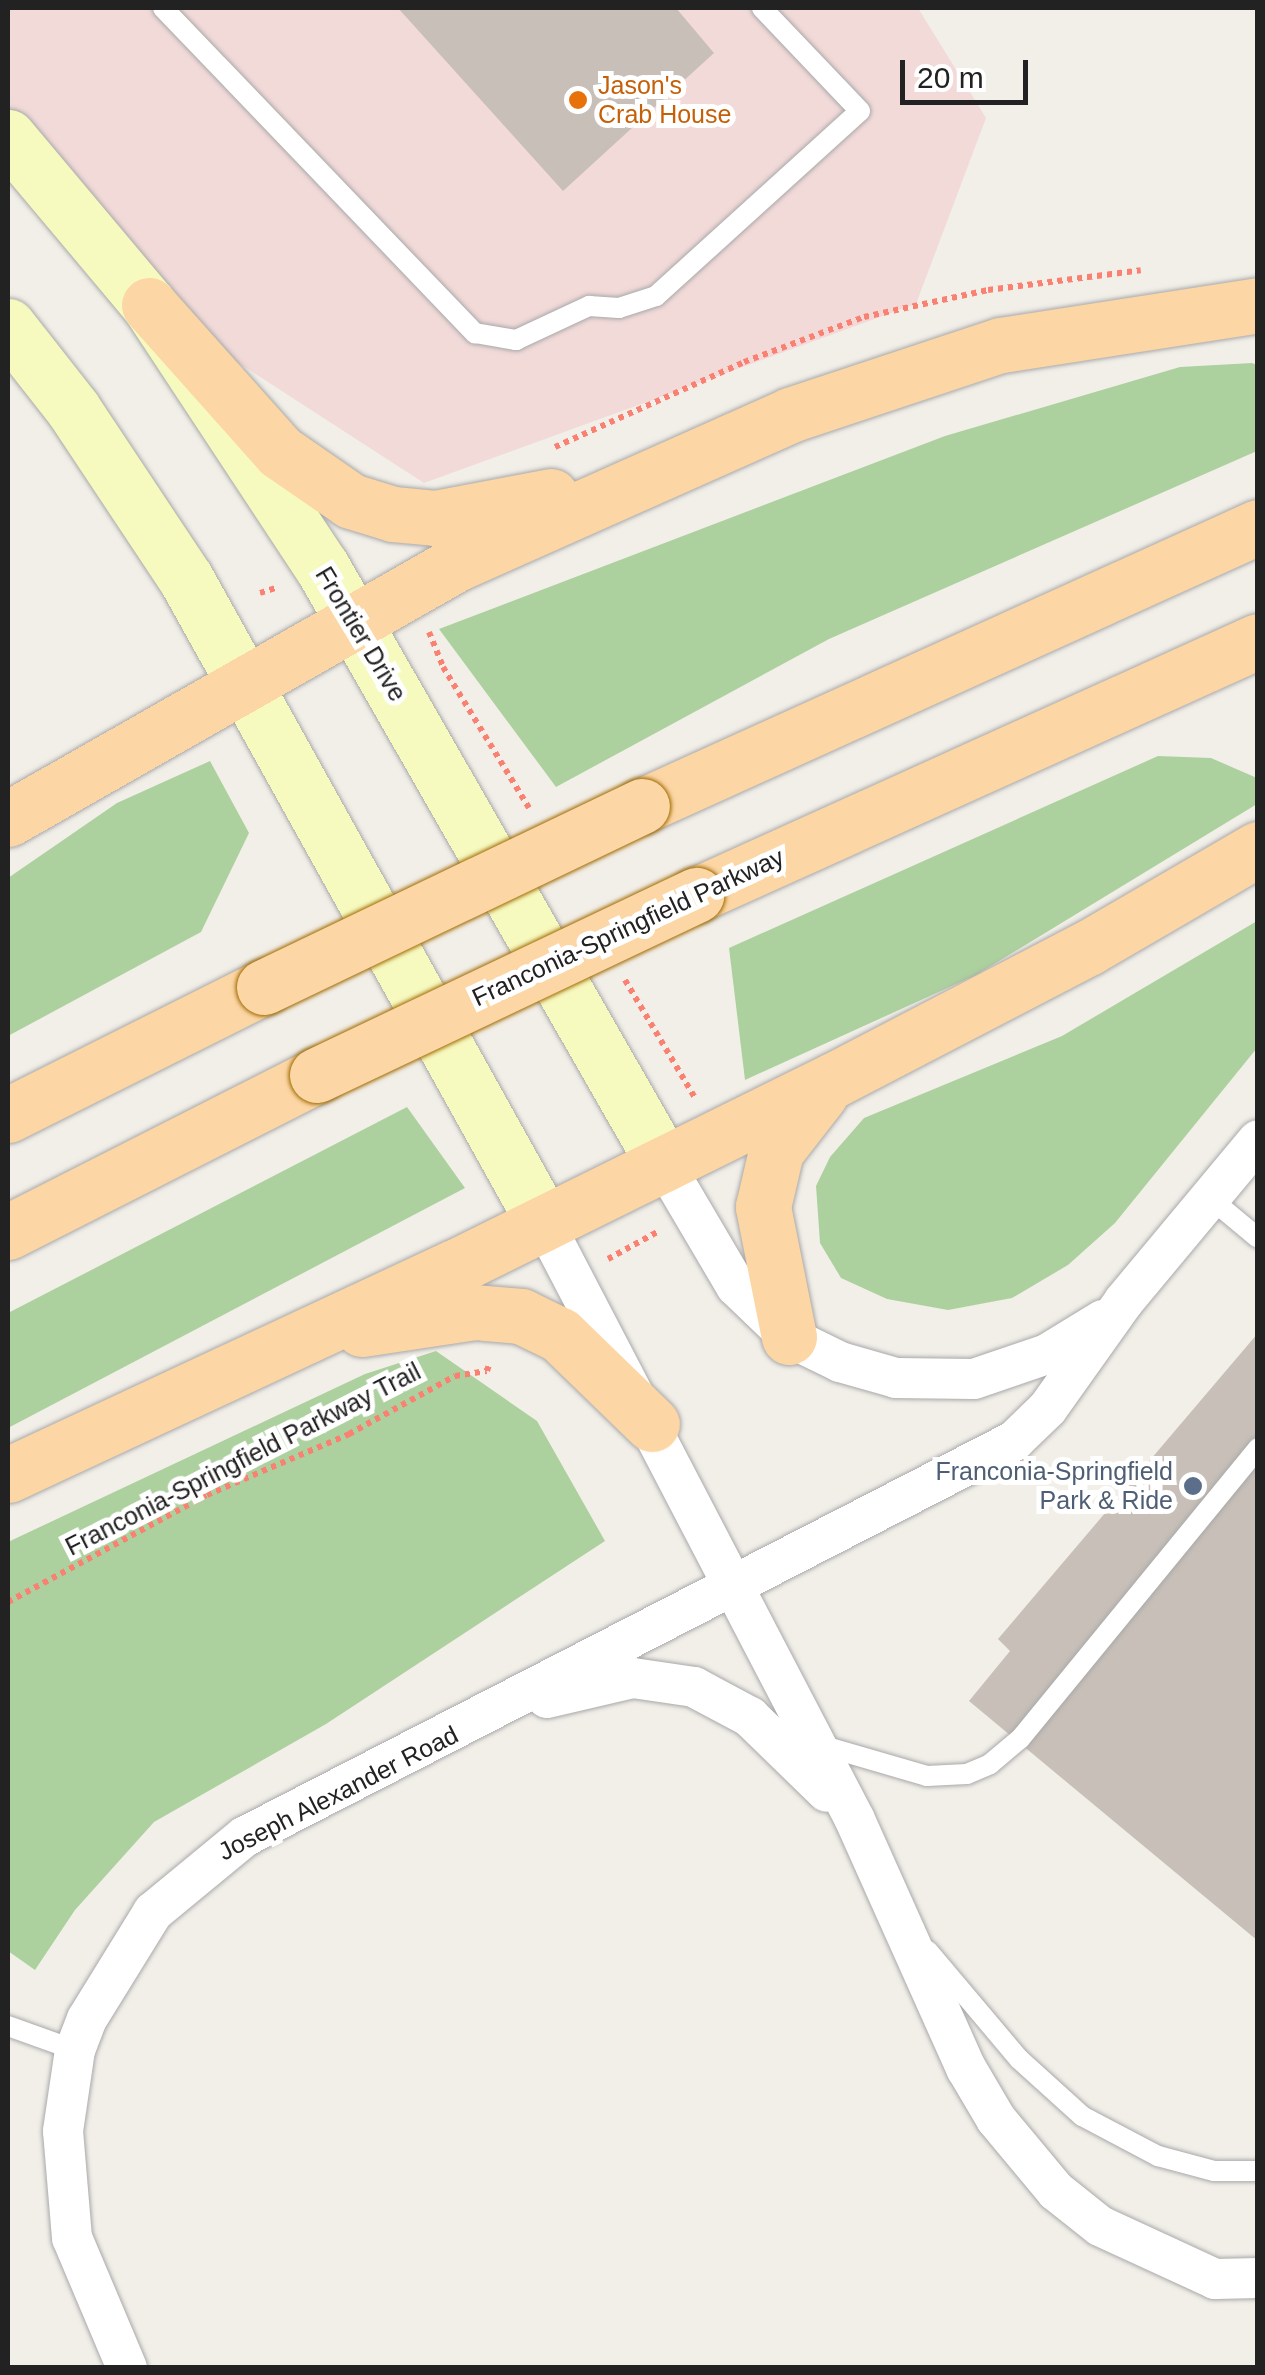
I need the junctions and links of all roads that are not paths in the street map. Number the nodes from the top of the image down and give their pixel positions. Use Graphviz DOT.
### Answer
graph roads {
  1 [pos="163,8"];
  2 [pos="762,8"];
  3 [pos="8,137"];
  4 [pos="149,304"];
  5 [pos="1258,304"];
  6 [pos="8,326"];
  7 [pos="656,473"];
  8 [pos="1258,528"];
  9 [pos="353,621"];
  10 [pos="1258,640"];
  11 [pos="243,682"];
  12 [pos="8,820"];
  13 [pos="1258,849"];
  14 [pos="834,1080"];
  15 [pos="8,1115"];
  16 [pos="1258,1140"];
  17 [pos="664,1164"];
  18 [pos="1210,1198"];
  19 [pos="544,1223"];
  20 [pos="8,1232"];
  21 [pos="1258,1238"];
  22 [pos="1124,1301"];
  23 [pos="789,1336"];
  24 [pos="300,1338"];
  25 [pos="652,1424"];
  26 [pos="1258,1448"];
  27 [pos="8,1475"];
  28 [pos="734,1585"];
  29 [pos="490,1715"];
  30 [pos="816,1743"];
  31 [pos="855,1820"];
  32 [pos="907,1927"];
  33 [pos="8,2026"];
  34 [pos="75,2050"];
  35 [pos="1258,2172"];
  36 [pos="1258,2278"];
  37 [pos="1216,2279"];
  38 [pos="1258,2291"];
  39 [pos="126,2368"];
  1 -- 2 [label="lane"];
  3 -- 4 [label="main road, Frontier Drive"];
  4 -- 7 [label="main road"];
  4 -- 9 [label="main road, Frontier Drive"];
  5 -- 7 [label="main road"];
  6 -- 11 [label="main road"];
  7 -- 9 [label="main road"];
  8 -- 15 [label="main road, bridge"];
  9 -- 11 [label="main road"];
  9 -- 17 [label="main road, Frontier Drive"];
  10 -- 20 [label="main road, Franconia-Springfield Parkway, bridge"];
  11 -- 12 [label="main road"];
  11 -- 19 [label="main road"];
  13 -- 14 [label="main road"];
  14 -- 17 [label="main road"];
  14 -- 23 [label="main road"];
  16 -- 18 [label="street"];
  17 -- 19 [label="main road"];
  17 -- 23 [label="street"];
  18 -- 21 [label="lane"];
  18 -- 22 [label="street"];
  19 -- 24 [label="main road"];
  19 -- 25 [label="street"];
  22 -- 23 [label="street"];
  22 -- 28 [label="street, Joseph Alexander Road"];
  24 -- 25 [label="main road"];
  24 -- 27 [label="main road"];
  25 -- 28 [label="street"];
  26 -- 30 [label="lane"];
  28 -- 29 [label="street, Joseph Alexander Road"];
  28 -- 30 [label="street"];
  29 -- 31 [label="street, Joseph Alexander Road"];
  29 -- 34 [label="street, Joseph Alexander Road"];
  30 -- 31 [label="street"];
  31 -- 32 [label="street"];
  32 -- 35 [label="lane"];
  32 -- 37 [label="street"];
  33 -- 34 [label="lane"];
  34 -- 39 [label="street, Joseph Alexander Road"];
  36 -- 37 [label="street"];
  37 -- 38 [label="lane"];
}
